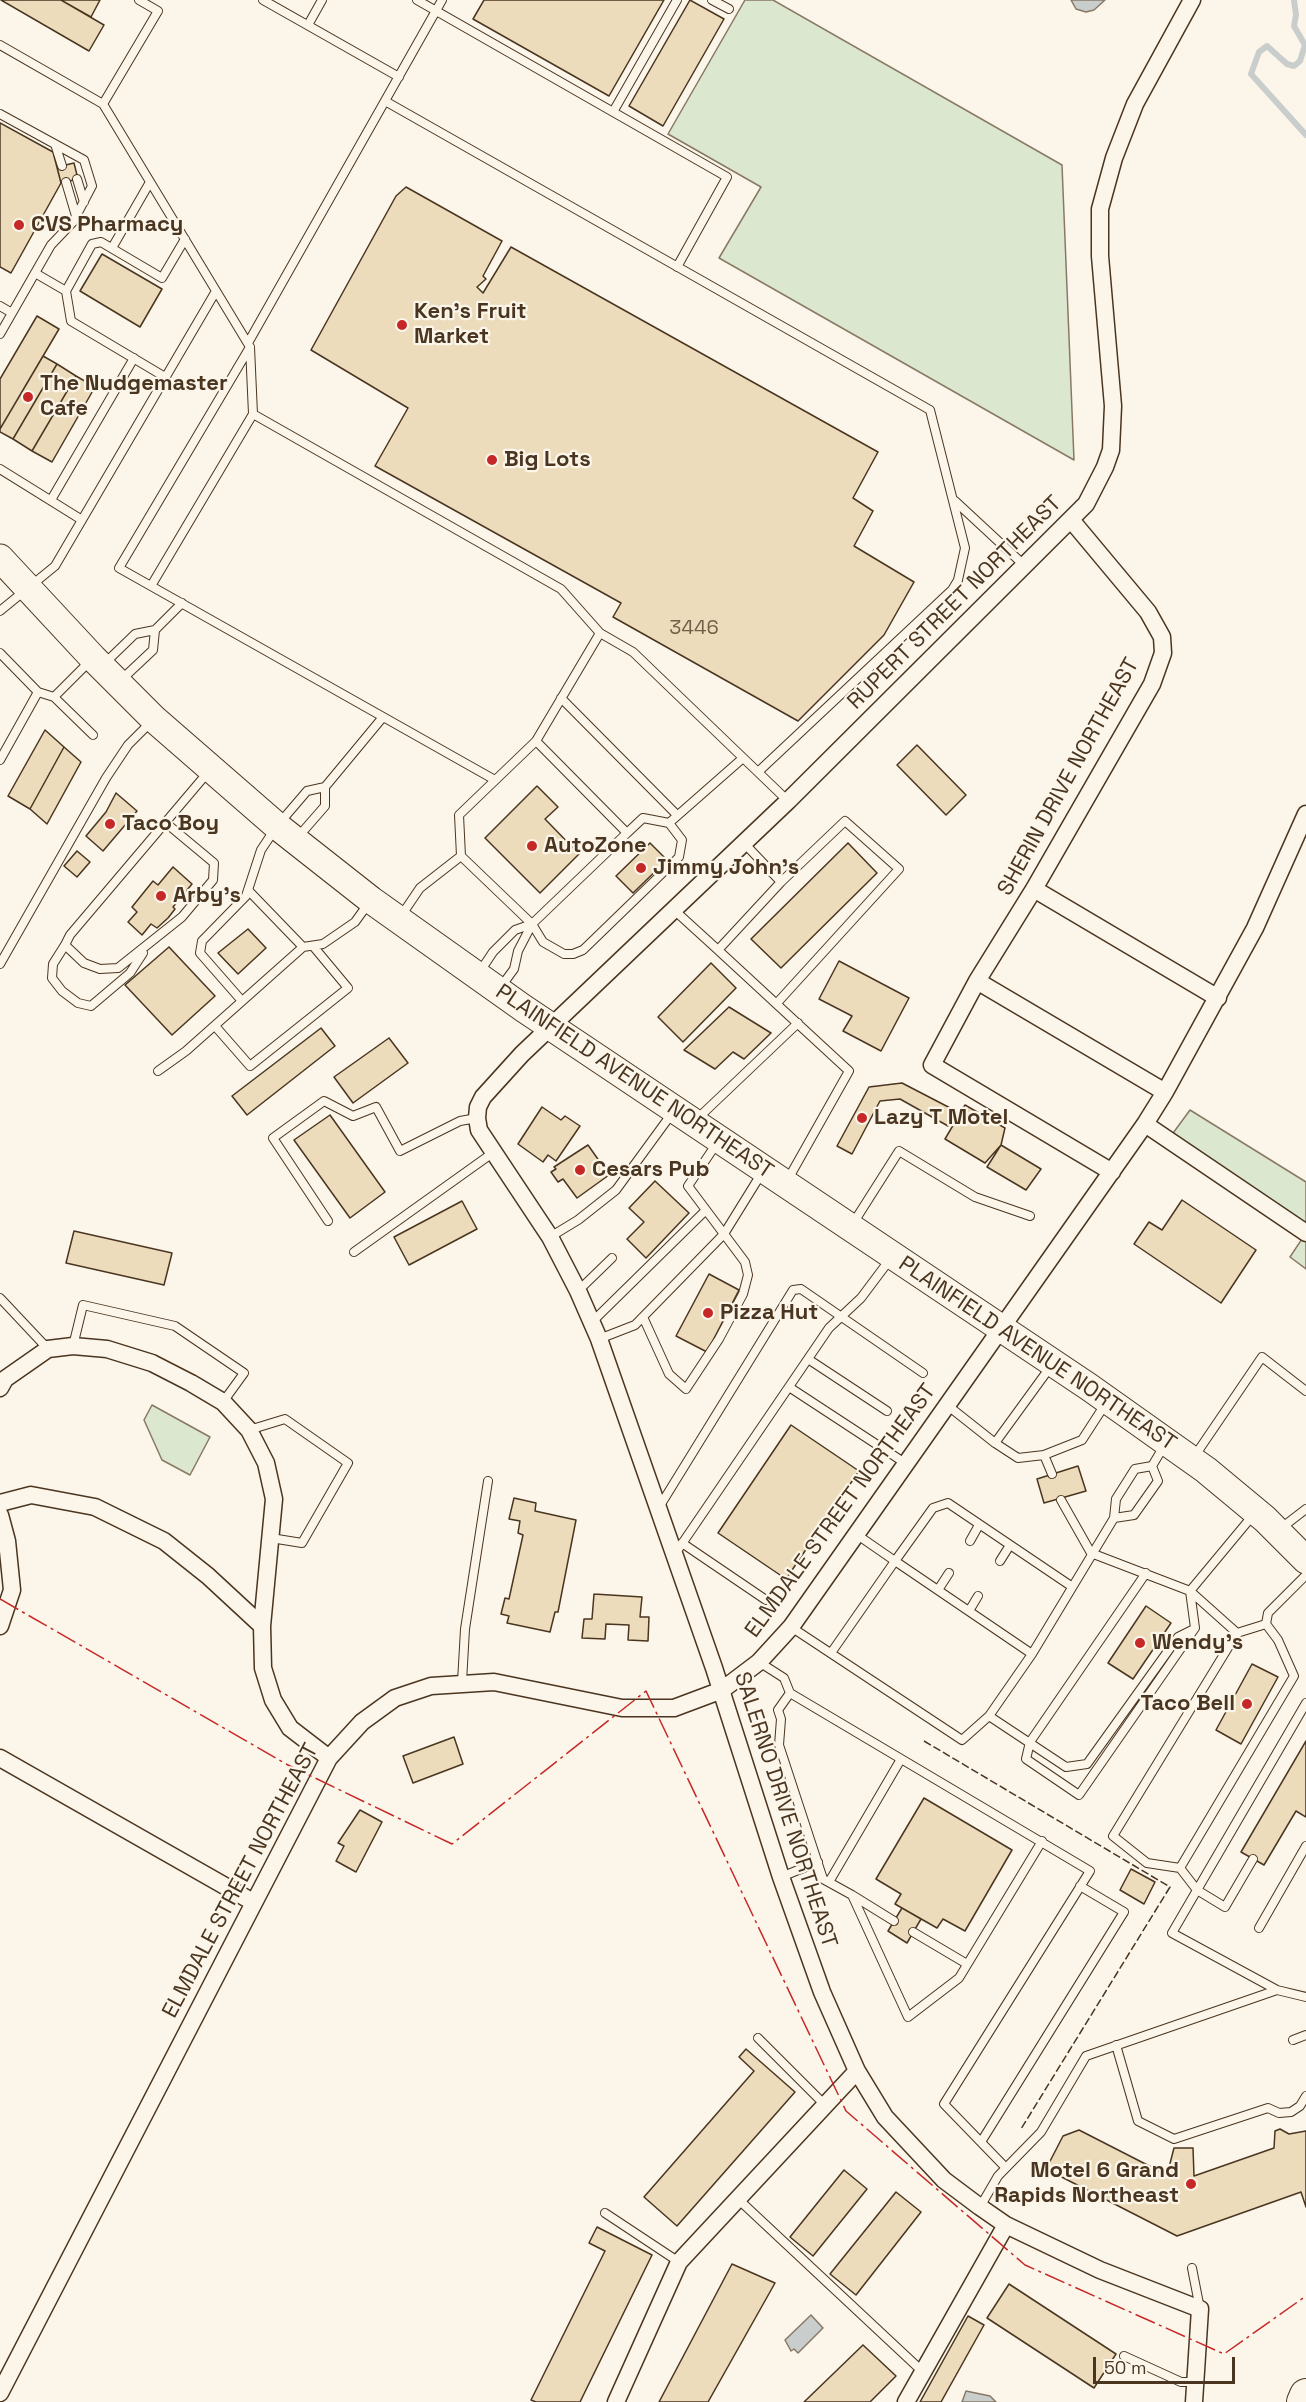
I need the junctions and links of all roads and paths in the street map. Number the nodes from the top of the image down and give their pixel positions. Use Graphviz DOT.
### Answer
graph roads {
  1 [pos="139,0"];
  2 [pos="263,0"];
  3 [pos="322,0"];
  4 [pos="417,0"];
  5 [pos="442,0"];
  6 [pos="676,0"];
  7 [pos="712,0"];
  8 [pos="1192,0"];
  9 [pos="729,9"];
  10 [pos="436,11"];
  11 [pos="308,25"];
  12 [pos="0,45"];
  13 [pos="399,77"];
  14 [pos="385,101"];
  15 [pos="103,105"];
  16 [pos="613,112"];
  17 [pos="0,114"];
  18 [pos="55,144"];
  19 [pos="69,152"];
  20 [pos="72,163"];
  21 [pos="62,166"];
  22 [pos="77,179"];
  23 [pos="66,182"];
  24 [pos="150,182"];
  25 [pos="84,202"];
  26 [pos="76,216"];
  27 [pos="185,239"];
  28 [pos="112,248"];
  29 [pos="677,267"];
  30 [pos="35,273"];
  31 [pos="66,291"];
  32 [pos="216,291"];
  33 [pos="0,306"];
  34 [pos="12,313"];
  35 [pos="0,334"];
  36 [pos="249,345"];
  37 [pos="134,358"];
  38 [pos="165,377"];
  39 [pos="253,414"];
  40 [pos="0,469"];
  41 [pos="51,500"];
  42 [pos="955,501"];
  43 [pos="82,520"];
  44 [pos="1072,520"];
  45 [pos="0,558"];
  46 [pos="1025,566"];
  47 [pos="151,586"];
  48 [pos="27,589"];
  49 [pos="182,603"];
  50 [pos="0,611"];
  51 [pos="155,630"];
  52 [pos="600,633"];
  53 [pos="0,653"];
  54 [pos="104,669"];
  55 [pos="38,692"];
  56 [pos="54,697"];
  57 [pos="561,698"];
  58 [pos="383,717"];
  59 [pos="154,719"];
  60 [pos="93,735"];
  61 [pos="536,741"];
  62 [pos="743,758"];
  63 [pos="0,760"];
  64 [pos="211,769"];
  65 [pos="758,772"];
  66 [pos="495,780"];
  67 [pos="325,787"];
  68 [pos="788,801"];
  69 [pos="1306,814"];
  70 [pos="677,815"];
  71 [pos="166,823"];
  72 [pos="669,823"];
  73 [pos="627,833"];
  74 [pos="286,834"];
  75 [pos="743,842"];
  76 [pos="461,856"];
  77 [pos="781,882"];
  78 [pos="1034,889"];
  79 [pos="248,891"];
  80 [pos="371,900"];
  81 [pos="673,909"];
  82 [pos="398,921"];
  83 [pos="532,924"];
  84 [pos="65,945"];
  85 [pos="313,946"];
  86 [pos="303,947"];
  87 [pos="146,948"];
  88 [pos="718,950"];
  89 [pos="0,964"];
  90 [pos="977,981"];
  91 [pos="488,983"];
  92 [pos="1218,998"];
  93 [pos="242,1001"];
  94 [pos="777,1003"];
  95 [pos="798,1023"];
  96 [pos="215,1026"];
  97 [pos="551,1026"];
  98 [pos="158,1071"];
  99 [pos="1165,1092"];
  100 [pos="685,1115"];
  101 [pos="477,1118"];
  102 [pos="1145,1124"];
  103 [pos="720,1140"];
  104 [pos="494,1152"];
  105 [pos="1112,1173"];
  106 [pos="775,1177"];
  107 [pos="706,1210"];
  108 [pos="1030,1216"];
  109 [pos="328,1221"];
  110 [pos="850,1228"];
  111 [pos="1306,1233"];
  112 [pos="724,1234"];
  113 [pos="550,1237"];
  114 [pos="354,1252"];
  115 [pos="892,1256"];
  116 [pos="612,1258"];
  117 [pos="578,1291"];
  118 [pos="0,1298"];
  119 [pos="840,1315"];
  120 [pos="643,1317"];
  121 [pos="592,1322"];
  122 [pos="1001,1329"];
  123 [pos="599,1339"];
  124 [pos="73,1346"];
  125 [pos="48,1350"];
  126 [pos="808,1359"];
  127 [pos="1053,1363"];
  128 [pos="923,1373"];
  129 [pos="2,1380"];
  130 [pos="789,1387"];
  131 [pos="1306,1391"];
  132 [pos="1108,1400"];
  133 [pos="223,1402"];
  134 [pos="946,1405"];
  135 [pos="887,1411"];
  136 [pos="249,1430"];
  137 [pos="1166,1442"];
  138 [pos="995,1443"];
  139 [pos="1044,1455"];
  140 [pos="1192,1460"];
  141 [pos="905,1463"];
  142 [pos="1152,1466"];
  143 [pos="1052,1474"];
  144 [pos="488,1481"];
  145 [pos="1061,1500"];
  146 [pos="0,1503"];
  147 [pos="658,1509"];
  148 [pos="1306,1509"];
  149 [pos="1256,1512"];
  150 [pos="0,1515"];
  151 [pos="1114,1518"];
  152 [pos="980,1525"];
  153 [pos="1277,1531"];
  154 [pos="855,1533"];
  155 [pos="271,1539"];
  156 [pos="969,1541"];
  157 [pos="1010,1545"];
  158 [pos="678,1549"];
  159 [pos="1091,1553"];
  160 [pos="1306,1560"];
  161 [pos="895,1561"];
  162 [pos="1000,1561"];
  163 [pos="949,1573"];
  164 [pos="1146,1573"];
  165 [pos="1306,1575"];
  166 [pos="1071,1586"];
  167 [pos="938,1590"];
  168 [pos="1190,1592"];
  169 [pos="978,1596"];
  170 [pos="766,1600"];
  171 [pos="969,1611"];
  172 [pos="1266,1624"];
  173 [pos="0,1626"];
  174 [pos="262,1626"];
  175 [pos="791,1627"];
  176 [pos="1195,1628"];
  177 [pos="1237,1633"];
  178 [pos="831,1653"];
  179 [pos="1032,1654"];
  180 [pos="759,1662"];
  181 [pos="462,1682"];
  182 [pos="722,1690"];
  183 [pos="790,1693"];
  184 [pos="1306,1703"];
  185 [pos="989,1716"];
  186 [pos="1030,1742"];
  187 [pos="0,1758"];
  188 [pos="329,1758"];
  189 [pos="901,1759"];
  190 [pos="1042,1841"];
  191 [pos="1306,1846"];
  192 [pos="1253,1859"];
  193 [pos="818,1862"];
  194 [pos="1179,1868"];
  195 [pos="781,1877"];
  196 [pos="830,1882"];
  197 [pos="1080,1886"];
  198 [pos="1197,1890"];
  199 [pos="852,1895"];
  200 [pos="253,1902"];
  201 [pos="894,1921"];
  202 [pos="1259,1928"];
  203 [pos="913,1932"];
  204 [pos="968,1964"];
  205 [pos="1277,1990"];
  206 [pos="1306,1997"];
  207 [pos="1306,2035"];
  208 [pos="758,2038"];
  209 [pos="1293,2040"];
  210 [pos="1116,2045"];
  211 [pos="857,2071"];
  212 [pos="1306,2096"];
  213 [pos="825,2105"];
  214 [pos="981,2142"];
  215 [pos="1006,2168"];
  216 [pos="738,2199"];
  217 [pos="980,2207"];
  218 [pos="605,2213"];
  219 [pos="1006,2225"];
  220 [pos="679,2262"];
  221 [pos="1192,2268"];
  222 [pos="1200,2309"];
  223 [pos="1124,2356"];
  224 [pos="923,2372"];
  225 [pos="1195,2382"];
  226 [pos="0,2393"];
  227 [pos="1306,2396"];
  228 [pos="616,2402"];
  229 [pos="906,2402"];
  230 [pos="1194,2402"];
  231 [pos="1304,2402"];
  1 -- 15 [label="lane"];
  2 -- 11 [label="lane"];
  3 -- 11 [label="lane"];
  4 -- 10 [label="lane"];
  5 -- 10 [label="lane"];
  6 -- 16 [label="lane"];
  7 -- 9 [label="lane"];
  8 -- 44 [label="street, RUPERT STREET NORTHEAST"];
  10 -- 13 [label="lane"];
  10 -- 16 [label="lane"];
  11 -- 13 [label="lane"];
  12 -- 15 [label="lane"];
  13 -- 14 [label="lane"];
  14 -- 29 [label="lane"];
  14 -- 36 [label="lane"];
  15 -- 24 [label="lane"];
  16 -- 29 [label="lane"];
  17 -- 18 [label="lane"];
  18 -- 19 [label="lane"];
  18 -- 21 [label="lane"];
  19 -- 20 [label="lane"];
  19 -- 25 [label="lane"];
  22 -- 25 [label="lane"];
  23 -- 26 [label="lane"];
  24 -- 27 [label="lane"];
  24 -- 28 [label="lane"];
  25 -- 26 [label="lane"];
  26 -- 30 [label="lane"];
  27 -- 28 [label="lane"];
  27 -- 32 [label="lane"];
  28 -- 31 [label="lane"];
  29 -- 42 [label="lane"];
  30 -- 31 [label="lane"];
  30 -- 34 [label="lane"];
  31 -- 37 [label="lane"];
  32 -- 36 [label="lane"];
  32 -- 38 [label="lane"];
  33 -- 34 [label="lane"];
  34 -- 35 [label="lane"];
  36 -- 39 [label="lane"];
  36 -- 47 [label="lane"];
  37 -- 38 [label="lane"];
  37 -- 41 [label="lane"];
  38 -- 43 [label="lane"];
  39 -- 47 [label="lane"];
  39 -- 52 [label="lane"];
  40 -- 41 [label="lane"];
  41 -- 43 [label="lane"];
  42 -- 46 [label="lane"];
  42 -- 65 [label="lane"];
  43 -- 48 [label="lane"];
  44 -- 46 [label="street, RUPERT STREET NORTHEAST"];
  44 -- 78 [label="street, SHERIN DRIVE NORTHEAST"];
  45 -- 48 [label="main road, PLAINFIELD AVENUE NORTHEAST"];
  46 -- 68 [label="street, RUPERT STREET NORTHEAST"];
  47 -- 49 [label="lane"];
  48 -- 50 [label="lane"];
  48 -- 54 [label="main road, PLAINFIELD AVENUE NORTHEAST"];
  49 -- 51 [label="lane"];
  49 -- 58 [label="lane"];
  51 -- 54 [label="lane"];
  51 -- 54 [label="lane"];
  52 -- 57 [label="lane"];
  52 -- 62 [label="lane"];
  53 -- 55 [label="lane"];
  54 -- 56 [label="lane"];
  54 -- 59 [label="main road, PLAINFIELD AVENUE NORTHEAST"];
  55 -- 56 [label="lane"];
  55 -- 63 [label="lane"];
  56 -- 60 [label="lane"];
  57 -- 61 [label="lane"];
  57 -- 70 [label="lane"];
  58 -- 66 [label="lane"];
  58 -- 67 [label="lane"];
  59 -- 64 [label="main road, PLAINFIELD AVENUE NORTHEAST"];
  59 -- 89 [label="lane"];
  61 -- 66 [label="lane"];
  61 -- 73 [label="lane"];
  62 -- 65 [label="lane"];
  62 -- 70 [label="lane"];
  64 -- 71 [label="lane"];
  64 -- 74 [label="main road, PLAINFIELD AVENUE NORTHEAST"];
  65 -- 68 [label="lane"];
  66 -- 76 [label="lane"];
  67 -- 74 [label="lane"];
  67 -- 74 [label="lane"];
  68 -- 75 [label="street, RUPERT STREET NORTHEAST"];
  69 -- 92 [label="street, ELMDALE STREET NORTHEAST"];
  70 -- 72 [label="lane"];
  71 -- 84 [label="lane"];
  71 -- 87 [label="lane"];
  72 -- 73 [label="lane"];
  72 -- 83 [label="lane"];
  73 -- 83 [label="lane"];
  74 -- 79 [label="lane"];
  74 -- 80 [label="main road, PLAINFIELD AVENUE NORTHEAST"];
  75 -- 77 [label="lane"];
  75 -- 81 [label="street, RUPERT STREET NORTHEAST"];
  76 -- 82 [label="lane"];
  76 -- 83 [label="lane"];
  77 -- 88 [label="lane"];
  77 -- 94 [label="lane"];
  78 -- 90 [label="street, SHERIN DRIVE NORTHEAST"];
  78 -- 92 [label="street"];
  79 -- 86 [label="lane"];
  79 -- 93 [label="lane"];
  80 -- 82 [label="main road, PLAINFIELD AVENUE NORTHEAST"];
  80 -- 85 [label="lane"];
  81 -- 88 [label="lane"];
  81 -- 97 [label="street, RUPERT STREET NORTHEAST"];
  82 -- 91 [label="main road, PLAINFIELD AVENUE NORTHEAST"];
  83 -- 91 [label="lane"];
  83 -- 91 [label="lane"];
  84 -- 87 [label="lane"];
  84 -- 87 [label="lane"];
  85 -- 86 [label="lane"];
  85 -- 96 [label="lane"];
  86 -- 93 [label="lane"];
  88 -- 94 [label="lane"];
  90 -- 99 [label="street"];
  90 -- 105 [label="street, SHERIN DRIVE NORTHEAST"];
  91 -- 97 [label="main road, PLAINFIELD AVENUE NORTHEAST"];
  92 -- 99 [label="street, ELMDALE STREET NORTHEAST"];
  93 -- 96 [label="lane"];
  94 -- 95 [label="lane"];
  95 -- 100 [label="lane"];
  95 -- 106 [label="lane"];
  96 -- 98 [label="lane"];
  97 -- 100 [label="main road, PLAINFIELD AVENUE NORTHEAST"];
  97 -- 101 [label="street"];
  99 -- 102 [label="street, ELMDALE STREET NORTHEAST"];
  100 -- 103 [label="main road, PLAINFIELD AVENUE NORTHEAST"];
  100 -- 113 [label="lane"];
  101 -- 104 [label="street, SALERNO DRIVE NORTHEAST"];
  101 -- 109 [label="lane"];
  102 -- 105 [label="street, ELMDALE STREET NORTHEAST"];
  102 -- 111 [label="street"];
  103 -- 106 [label="main road, PLAINFIELD AVENUE NORTHEAST"];
  103 -- 107 [label="lane"];
  104 -- 113 [label="street, SALERNO DRIVE NORTHEAST"];
  104 -- 114 [label="lane"];
  105 -- 122 [label="street, ELMDALE STREET NORTHEAST"];
  106 -- 110 [label="main road, PLAINFIELD AVENUE NORTHEAST"];
  106 -- 112 [label="lane"];
  107 -- 112 [label="lane"];
  107 -- 121 [label="lane"];
  108 -- 110 [label="lane"];
  110 -- 115 [label="main road, PLAINFIELD AVENUE NORTHEAST"];
  112 -- 120 [label="lane"];
  112 -- 120 [label="lane"];
  113 -- 117 [label="street, SALERNO DRIVE NORTHEAST"];
  115 -- 119 [label="lane"];
  115 -- 122 [label="main road, PLAINFIELD AVENUE NORTHEAST"];
  116 -- 117 [label="lane"];
  117 -- 121 [label="street, SALERNO DRIVE NORTHEAST"];
  118 -- 125 [label="lane"];
  119 -- 126 [label="lane"];
  119 -- 128 [label="lane"];
  119 -- 147 [label="lane"];
  120 -- 123 [label="lane"];
  121 -- 123 [label="street, SALERNO DRIVE NORTHEAST"];
  122 -- 127 [label="main road, PLAINFIELD AVENUE NORTHEAST"];
  122 -- 134 [label="street, ELMDALE STREET NORTHEAST"];
  123 -- 147 [label="street, SALERNO DRIVE NORTHEAST"];
  124 -- 125 [label="street"];
  124 -- 133 [label="street"];
  124 -- 133 [label="lane"];
  125 -- 129 [label="street"];
  126 -- 130 [label="lane"];
  126 -- 135 [label="lane"];
  127 -- 132 [label="main road, PLAINFIELD AVENUE NORTHEAST"];
  127 -- 138 [label="lane"];
  130 -- 141 [label="lane"];
  130 -- 158 [label="lane"];
  131 -- 140 [label="lane"];
  132 -- 137 [label="main road, PLAINFIELD AVENUE NORTHEAST"];
  132 -- 139 [label="lane"];
  133 -- 136 [label="street"];
  134 -- 138 [label="lane"];
  134 -- 141 [label="street, ELMDALE STREET NORTHEAST"];
  136 -- 155 [label="street"];
  136 -- 155 [label="lane"];
  137 -- 140 [label="main road, PLAINFIELD AVENUE NORTHEAST"];
  137 -- 142 [label="lane"];
  138 -- 139 [label="lane"];
  139 -- 143 [label="lane"];
  140 -- 149 [label="main road, PLAINFIELD AVENUE NORTHEAST"];
  141 -- 154 [label="street, ELMDALE STREET NORTHEAST"];
  142 -- 151 [label="lane"];
  142 -- 151 [label="lane"];
  144 -- 181 [label="lane"];
  145 -- 159 [label="lane"];
  146 -- 174 [label="street"];
  147 -- 158 [label="street, SALERNO DRIVE NORTHEAST"];
  148 -- 153 [label="lane"];
  149 -- 153 [label="main road, PLAINFIELD AVENUE NORTHEAST"];
  149 -- 168 [label="lane"];
  150 -- 173 [label="street"];
  151 -- 159 [label="lane"];
  152 -- 156 [label="lane"];
  152 -- 157 [label="lane"];
  152 -- 161 [label="lane"];
  153 -- 160 [label="main road, PLAINFIELD AVENUE NORTHEAST"];
  154 -- 161 [label="lane"];
  154 -- 175 [label="street, ELMDALE STREET NORTHEAST"];
  155 -- 174 [label="street"];
  157 -- 162 [label="lane"];
  157 -- 166 [label="lane"];
  158 -- 170 [label="lane"];
  158 -- 182 [label="street, SALERNO DRIVE NORTHEAST"];
  159 -- 164 [label="lane"];
  159 -- 166 [label="lane"];
  161 -- 167 [label="lane"];
  161 -- 178 [label="lane"];
  163 -- 167 [label="lane"];
  164 -- 168 [label="lane"];
  164 -- 186 [label="lane"];
  165 -- 172 [label="lane"];
  166 -- 179 [label="lane"];
  167 -- 171 [label="lane"];
  168 -- 176 [label="lane"];
  168 -- 177 [label="lane"];
  169 -- 171 [label="lane"];
  171 -- 179 [label="lane"];
  172 -- 177 [label="lane"];
  172 -- 194 [label="lane"];
  174 -- 188 [label="street"];
  175 -- 178 [label="lane"];
  175 -- 180 [label="street, ELMDALE STREET NORTHEAST"];
  176 -- 186 [label="lane"];
  176 -- 186 [label="lane"];
  177 -- 194 [label="lane"];
  178 -- 185 [label="lane"];
  179 -- 185 [label="lane"];
  180 -- 182 [label="street, ELMDALE STREET NORTHEAST"];
  180 -- 183 [label="lane"];
  181 -- 182 [label="street, ELMDALE STREET NORTHEAST"];
  181 -- 188 [label="street, ELMDALE STREET NORTHEAST"];
  182 -- 195 [label="street, SALERNO DRIVE NORTHEAST"];
  183 -- 189 [label="lane"];
  183 -- 193 [label="lane"];
  184 -- 198 [label="lane"];
  185 -- 186 [label="lane"];
  187 -- 200 [label="street"];
  188 -- 200 [label="street, ELMDALE STREET NORTHEAST"];
  189 -- 190 [label="lane"];
  189 -- 196 [label="lane"];
  190 -- 197 [label="lane"];
  190 -- 204 [label="lane"];
  191 -- 202 [label="lane"];
  192 -- 198 [label="lane"];
  193 -- 195 [label="lane"];
  193 -- 196 [label="lane"];
  194 -- 198 [label="lane"];
  195 -- 211 [label="street, SALERNO DRIVE NORTHEAST"];
  196 -- 199 [label="lane"];
  197 -- 214 [label="lane"];
  197 -- 214 [label="lane"];
  198 -- 205 [label="lane"];
  199 -- 201 [label="lane"];
  199 -- 204 [label="lane"];
  200 -- 226 [label="street, ELMDALE STREET NORTHEAST"];
  203 -- 204 [label="lane"];
  205 -- 206 [label="lane"];
  205 -- 210 [label="lane"];
  207 -- 209 [label="lane"];
  208 -- 213 [label="lane"];
  210 -- 212 [label="lane"];
  210 -- 215 [label="lane"];
  211 -- 213 [label="street"];
  211 -- 217 [label="street, SALERNO DRIVE NORTHEAST"];
  213 -- 216 [label="street"];
  214 -- 215 [label="lane"];
  215 -- 217 [label="lane"];
  216 -- 220 [label="street"];
  216 -- 224 [label="lane"];
  217 -- 219 [label="street, SALERNO DRIVE NORTHEAST"];
  218 -- 220 [label="lane"];
  219 -- 222 [label="street, SALERNO DRIVE NORTHEAST"];
  219 -- 224 [label="street"];
  220 -- 228 [label="street"];
  221 -- 222 [label="lane"];
  222 -- 225 [label="street"];
  223 -- 225 [label="lane"];
  224 -- 229 [label="street"];
  225 -- 230 [label="street"];
  227 -- 231 [label="highway"];
}
